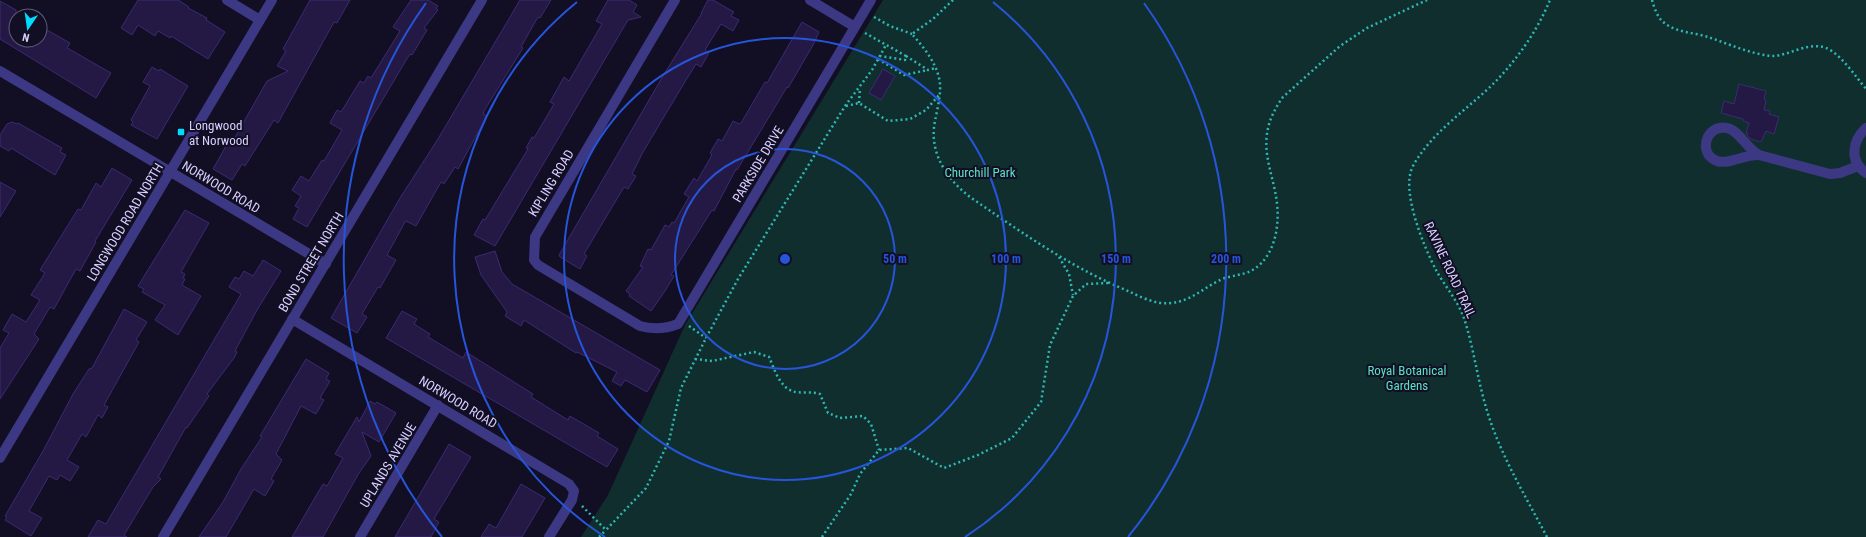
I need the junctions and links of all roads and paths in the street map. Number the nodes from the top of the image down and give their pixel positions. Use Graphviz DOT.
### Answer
graph roads {
  1 [pos="227,0"];
  2 [pos="272,0"];
  3 [pos="482,0"];
  4 [pos="675,0"];
  5 [pos="810,0"];
  6 [pos="871,0"];
  7 [pos="953,0"];
  8 [pos="1427,0"];
  9 [pos="1550,0"];
  10 [pos="1652,0"];
  11 [pos="864,11"];
  12 [pos="260,20"];
  13 [pos="855,27"];
  14 [pos="912,34"];
  15 [pos="886,45"];
  16 [pos="880,56"];
  17 [pos="906,56"];
  18 [pos="878,59"];
  19 [pos="936,68"];
  20 [pos="928,70"];
  21 [pos="2,75"];
  22 [pos="860,87"];
  23 [pos="1866,89"];
  24 [pos="939,95"];
  25 [pos="859,103"];
  26 [pos="845,106"];
  27 [pos="1866,128"];
  28 [pos="1759,155"];
  29 [pos="1862,169"];
  30 [pos="170,172"];
  31 [pos="1058,257"];
  32 [pos="326,264"];
  33 [pos="1109,283"];
  34 [pos="1073,296"];
  35 [pos="292,319"];
  36 [pos="680,321"];
  37 [pos="706,338"];
  38 [pos="695,359"];
  39 [pos="438,405"];
  40 [pos="878,450"];
  41 [pos="0,458"];
  42 [pos="573,498"];
  43 [pos="606,530"];
  44 [pos="163,537"];
  45 [pos="360,537"];
  46 [pos="549,537"];
  47 [pos="599,537"];
  48 [pos="822,537"];
  49 [pos="1548,537"];
  1 -- 12 [label="street"];
  2 -- 12 [label="street, LONGWOOD ROAD NORTH"];
  3 -- 32 [label="street, BOND STREET NORTH"];
  4 -- 36 [label="street, KIPLING ROAD"];
  5 -- 13 [label="street"];
  6 -- 11 [label="street, PARKSIDE DRIVE"];
  7 -- 14 [label="path"];
  8 -- 33 [label="path"];
  9 -- 49 [label="path, RAVINE ROAD TRAIL"];
  10 -- 23 [label="path"];
  11 -- 13 [label="street, PARKSIDE DRIVE"];
  11 -- 14 [label="path"];
  12 -- 30 [label="street, LONGWOOD ROAD NORTH"];
  13 -- 15 [label="path"];
  13 -- 36 [label="street, PARKSIDE DRIVE"];
  14 -- 19 [label="path"];
  15 -- 16 [label="path"];
  15 -- 17 [label="path"];
  16 -- 17 [label="path"];
  16 -- 18 [label="path"];
  17 -- 20 [label="path"];
  18 -- 20 [label="path"];
  18 -- 22 [label="path"];
  19 -- 20 [label="path"];
  19 -- 24 [label="path"];
  21 -- 30 [label="street, NORWOOD ROAD"];
  22 -- 25 [label="path"];
  22 -- 26 [label="path"];
  24 -- 25 [label="path"];
  24 -- 31 [label="path"];
  25 -- 26 [label="path"];
  26 -- 37 [label="path"];
  27 -- 29 [label="street"];
  28 -- 28 [label="street"];
  28 -- 29 [label="street"];
  30 -- 32 [label="street, NORWOOD ROAD"];
  30 -- 41 [label="street, LONGWOOD ROAD NORTH"];
  31 -- 33 [label="path"];
  31 -- 34 [label="path"];
  32 -- 35 [label="street, BOND STREET NORTH"];
  33 -- 34 [label="path"];
  34 -- 40 [label="path"];
  35 -- 39 [label="street, NORWOOD ROAD"];
  35 -- 44 [label="street, BOND STREET NORTH"];
  36 -- 37 [label="path"];
  37 -- 38 [label="path"];
  38 -- 40 [label="path"];
  38 -- 43 [label="path"];
  39 -- 42 [label="street, NORWOOD ROAD"];
  39 -- 45 [label="street, UPLANDS AVENUE"];
  40 -- 48 [label="path"];
  42 -- 43 [label="path"];
  42 -- 46 [label="street"];
  43 -- 47 [label="path"];
}
